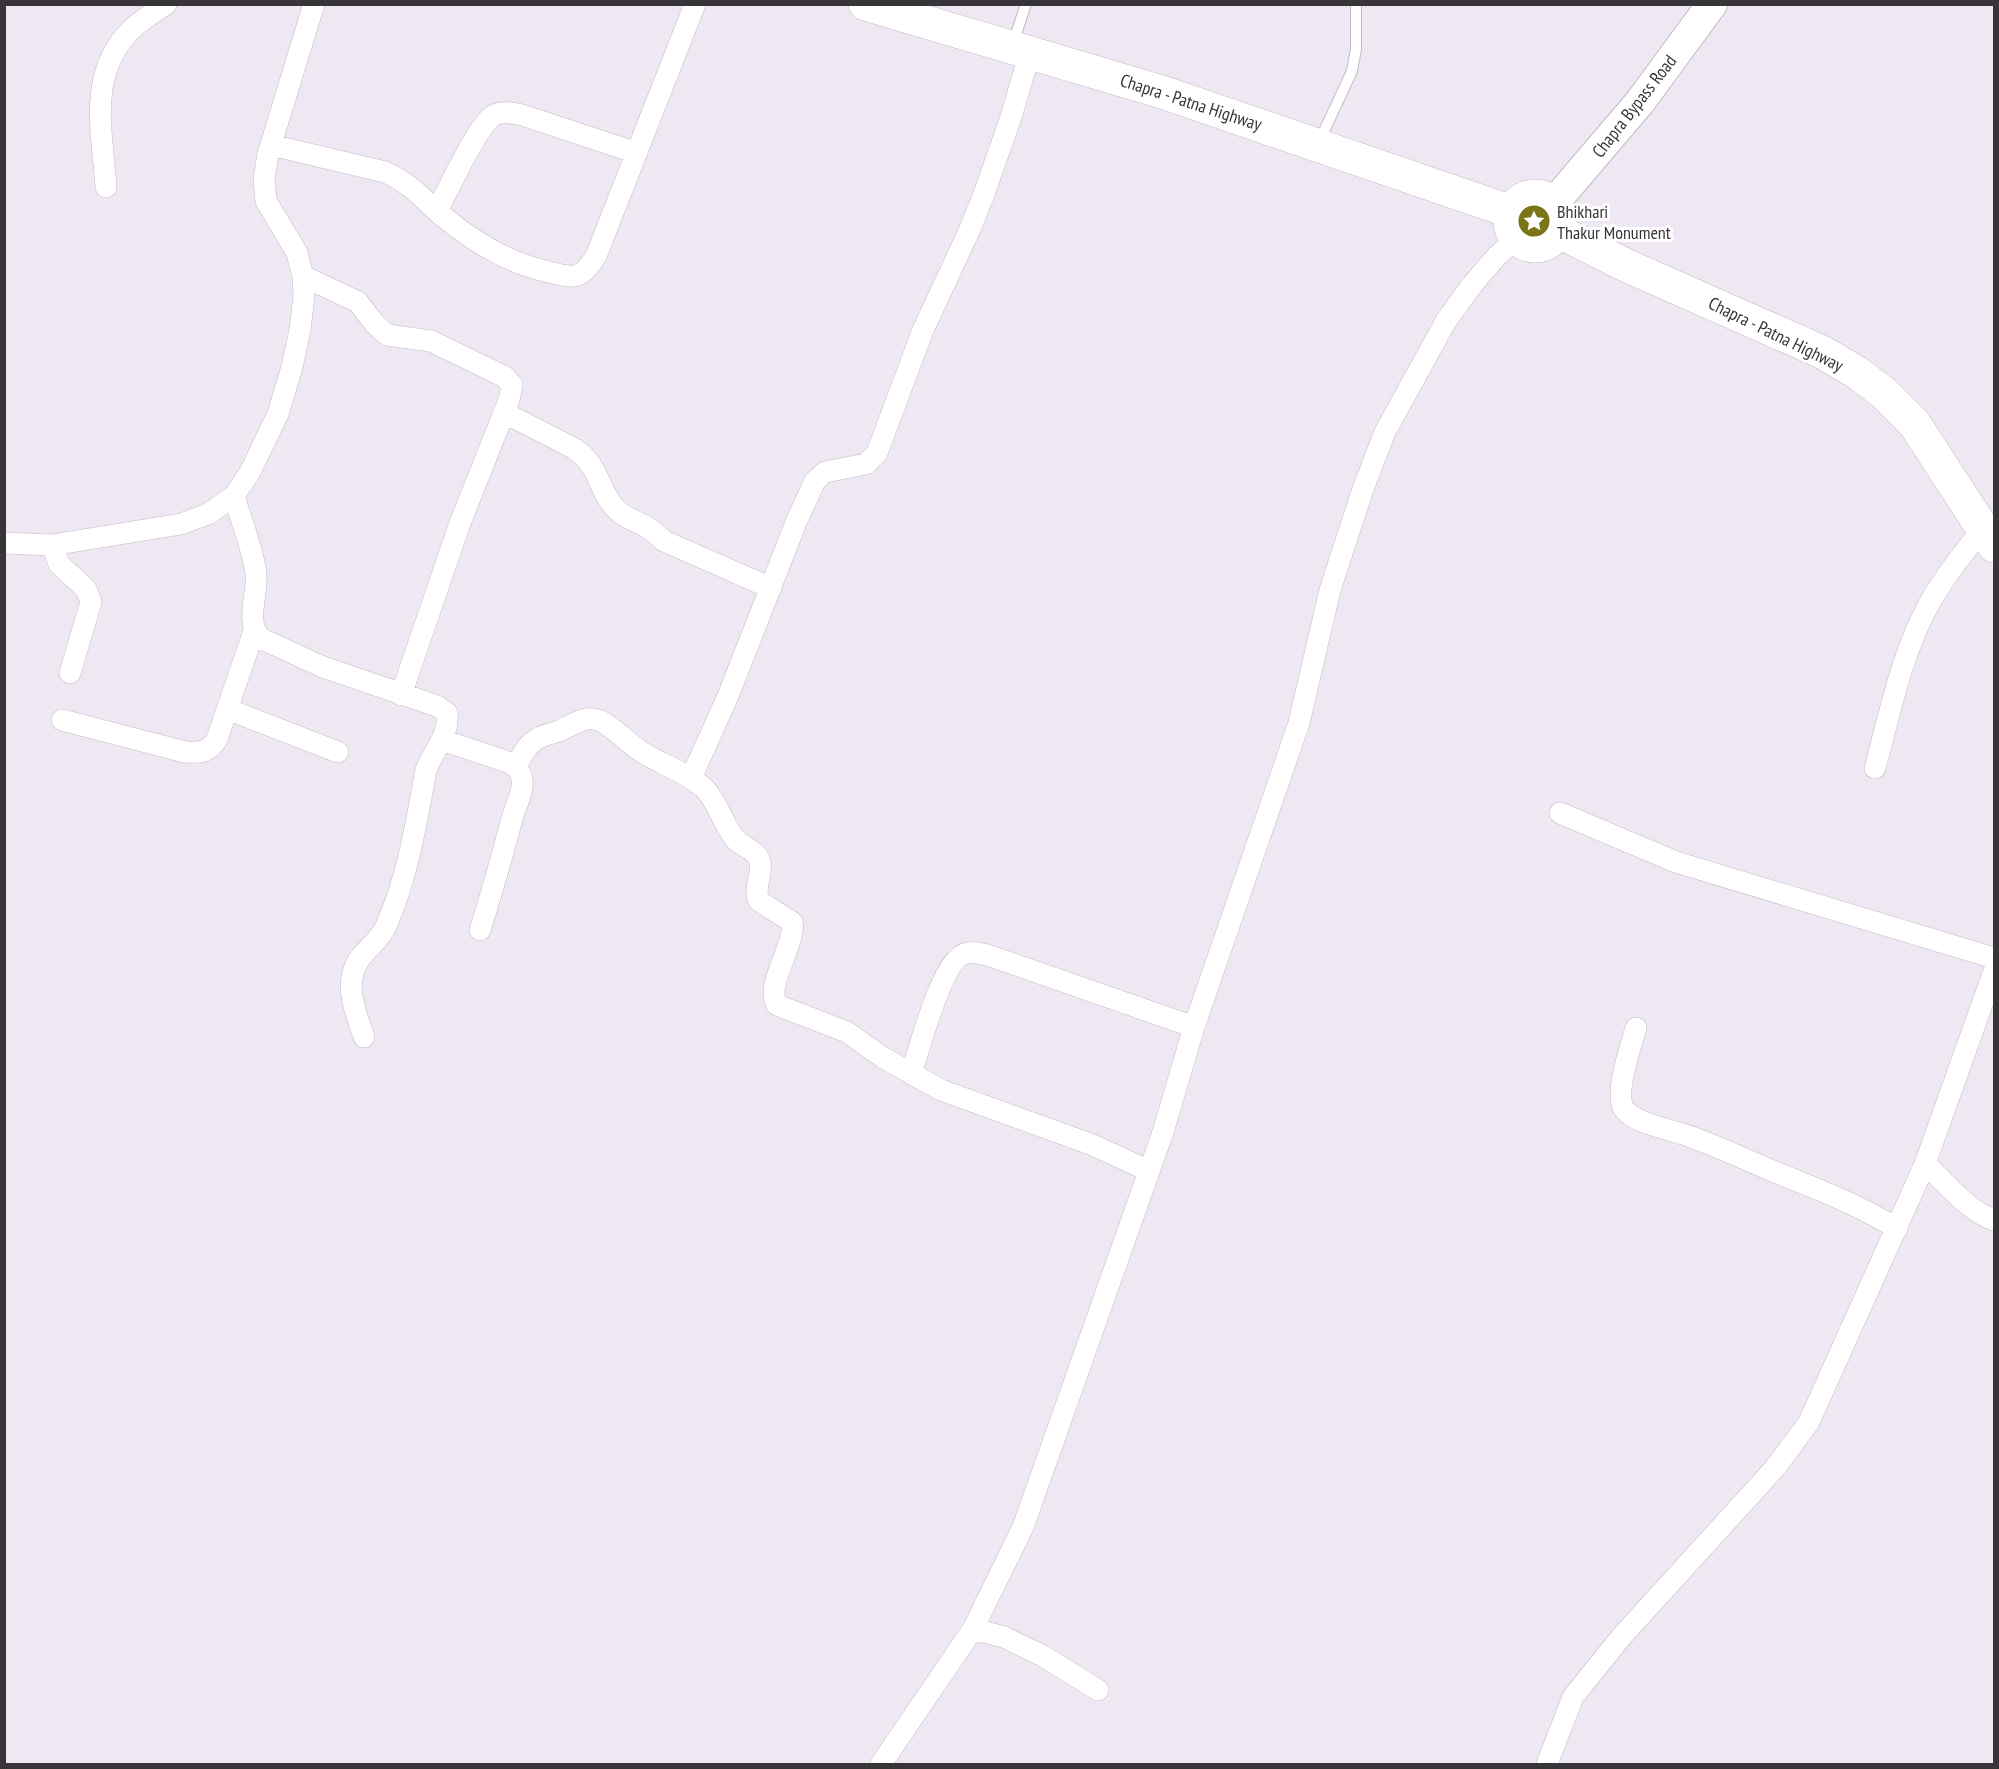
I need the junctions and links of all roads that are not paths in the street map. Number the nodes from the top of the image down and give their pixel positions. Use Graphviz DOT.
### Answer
graph roads {
  1 [pos="166,4"];
  2 [pos="314,4"];
  3 [pos="695,4"];
  4 [pos="865,4"];
  5 [pos="1026,4"];
  6 [pos="1356,4"];
  7 [pos="1712,4"];
  8 [pos="1021,49"];
  9 [pos="271,145"];
  10 [pos="1317,145"];
  11 [pos="637,153"];
  12 [pos="106,187"];
  13 [pos="437,211"];
  14 [pos="1555,218"];
  15 [pos="1514,225"];
  16 [pos="303,276"];
  17 [pos="505,413"];
  18 [pos="234,496"];
  19 [pos="1989,537"];
  20 [pos="4,543"];
  21 [pos="52,544"];
  22 [pos="771,588"];
  23 [pos="254,632"];
  24 [pos="70,673"];
  25 [pos="401,695"];
  26 [pos="227,709"];
  27 [pos="62,720"];
  28 [pos="442,740"];
  29 [pos="338,752"];
  30 [pos="516,767"];
  31 [pos="1875,768"];
  32 [pos="691,778"];
  33 [pos="1560,813"];
  34 [pos="480,930"];
  35 [pos="1995,958"];
  36 [pos="1995,971"];
  37 [pos="1194,1027"];
  38 [pos="1636,1028"];
  39 [pos="364,1037"];
  40 [pos="911,1074"];
  41 [pos="1925,1164"];
  42 [pos="1149,1171"];
  43 [pos="1995,1220"];
  44 [pos="1897,1229"];
  45 [pos="973,1629"];
  46 [pos="1098,1690"];
  47 [pos="881,1764"];
  48 [pos="1547,1764"];
  1 -- 12 [label="street"];
  2 -- 9 [label="street"];
  3 -- 11 [label="street"];
  4 -- 8 [label="highway, Chapra - Patna Highway"];
  5 -- 8 [label="lane"];
  6 -- 10 [label="lane"];
  7 -- 14 [label="street, Chapra Bypass Road"];
  8 -- 10 [label="highway, Chapra - Patna Highway"];
  8 -- 22 [label="street"];
  9 -- 13 [label="street"];
  9 -- 16 [label="street"];
  10 -- 15 [label="highway, Chapra - Patna Highway"];
  11 -- 13 [label="street"];
  11 -- 13 [label="street"];
  14 -- 15 [label="highway, Chapra - Patna Highway"];
  14 -- 19 [label="highway, Chapra - Patna Highway"];
  15 -- 37 [label="street"];
  16 -- 17 [label="street"];
  16 -- 18 [label="street"];
  17 -- 22 [label="street"];
  17 -- 25 [label="street"];
  18 -- 21 [label="street"];
  18 -- 23 [label="street"];
  19 -- 31 [label="street"];
  20 -- 21 [label="street"];
  21 -- 24 [label="street"];
  22 -- 32 [label="street"];
  23 -- 25 [label="street"];
  23 -- 26 [label="street"];
  25 -- 28 [label="street"];
  26 -- 27 [label="street"];
  26 -- 29 [label="street"];
  28 -- 30 [label="street"];
  28 -- 39 [label="street"];
  30 -- 32 [label="street"];
  30 -- 34 [label="street"];
  32 -- 40 [label="street"];
  33 -- 35 [label="street"];
  36 -- 41 [label="street"];
  37 -- 40 [label="street"];
  37 -- 42 [label="street"];
  38 -- 44 [label="street"];
  40 -- 42 [label="street"];
  41 -- 43 [label="street"];
  41 -- 44 [label="street"];
  42 -- 45 [label="street"];
  44 -- 48 [label="street"];
  45 -- 46 [label="street"];
  45 -- 47 [label="street"];
}
